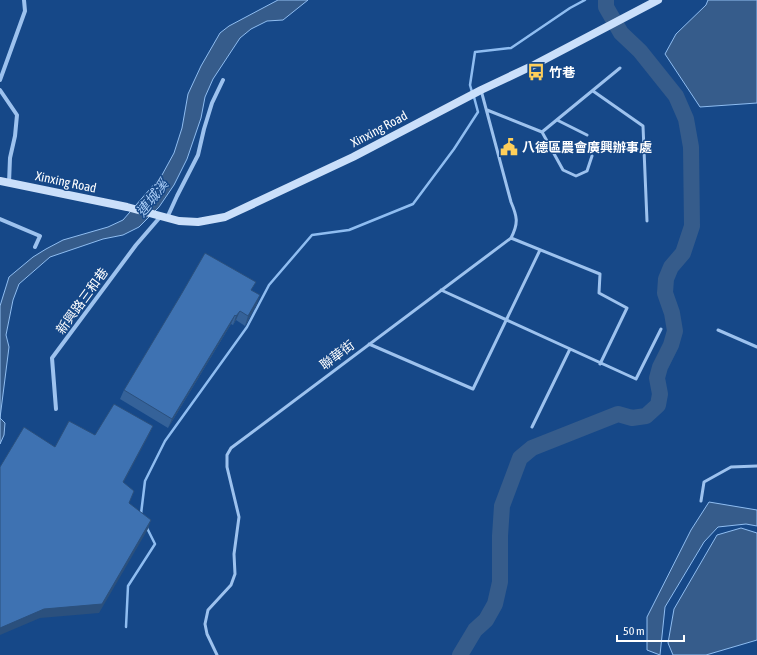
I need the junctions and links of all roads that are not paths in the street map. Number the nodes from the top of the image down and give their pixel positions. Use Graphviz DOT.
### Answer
graph roads {
  1 [pos="24,0"];
  2 [pos="658,0"];
  3 [pos="620,68"];
  4 [pos="0,80"];
  5 [pos="223,80"];
  6 [pos="0,90"];
  7 [pos="480,90"];
  8 [pos="593,91"];
  9 [pos="487,110"];
  10 [pos="557,120"];
  11 [pos="542,132"];
  12 [pos="587,135"];
  13 [pos="592,156"];
  14 [pos="0,181"];
  15 [pos="9,183"];
  16 [pos="162,217"];
  17 [pos="0,219"];
  18 [pos="647,221"];
  19 [pos="511,238"];
  20 [pos="35,247"];
  21 [pos="540,250"];
  22 [pos="441,290"];
  23 [pos="506,320"];
  24 [pos="661,328"];
  25 [pos="718,330"];
  26 [pos="369,344"];
  27 [pos="757,347"];
  28 [pos="570,349"];
  29 [pos="600,364"];
  30 [pos="56,409"];
  31 [pos="532,427"];
  32 [pos="757,466"];
  33 [pos="701,501"];
  34 [pos="217,655"];
  1 -- 4 [label="street"];
  2 -- 7 [label="street, Xinxing Road"];
  3 -- 8 [label="lane"];
  5 -- 16 [label="street, 新興路三和巷"];
  6 -- 15 [label="street"];
  7 -- 9 [label="lane"];
  7 -- 16 [label="street, Xinxing Road"];
  8 -- 10 [label="lane"];
  8 -- 18 [label="lane"];
  9 -- 11 [label="lane"];
  9 -- 19 [label="lane"];
  10 -- 11 [label="lane"];
  10 -- 12 [label="lane"];
  11 -- 13 [label="lane"];
  14 -- 15 [label="street, Xinxing Road"];
  15 -- 16 [label="street, Xinxing Road"];
  16 -- 30 [label="street, 新興路三和巷"];
  17 -- 20 [label="street"];
  19 -- 21 [label="lane"];
  19 -- 22 [label="lane, 聯華街"];
  21 -- 23 [label="lane"];
  21 -- 29 [label="lane"];
  22 -- 23 [label="lane"];
  22 -- 26 [label="lane, 聯華街"];
  23 -- 26 [label="lane"];
  23 -- 28 [label="lane"];
  24 -- 29 [label="lane"];
  25 -- 27 [label="lane"];
  26 -- 34 [label="lane, 聯華街"];
  28 -- 29 [label="lane"];
  28 -- 31 [label="lane"];
  32 -- 33 [label="lane"];
}
